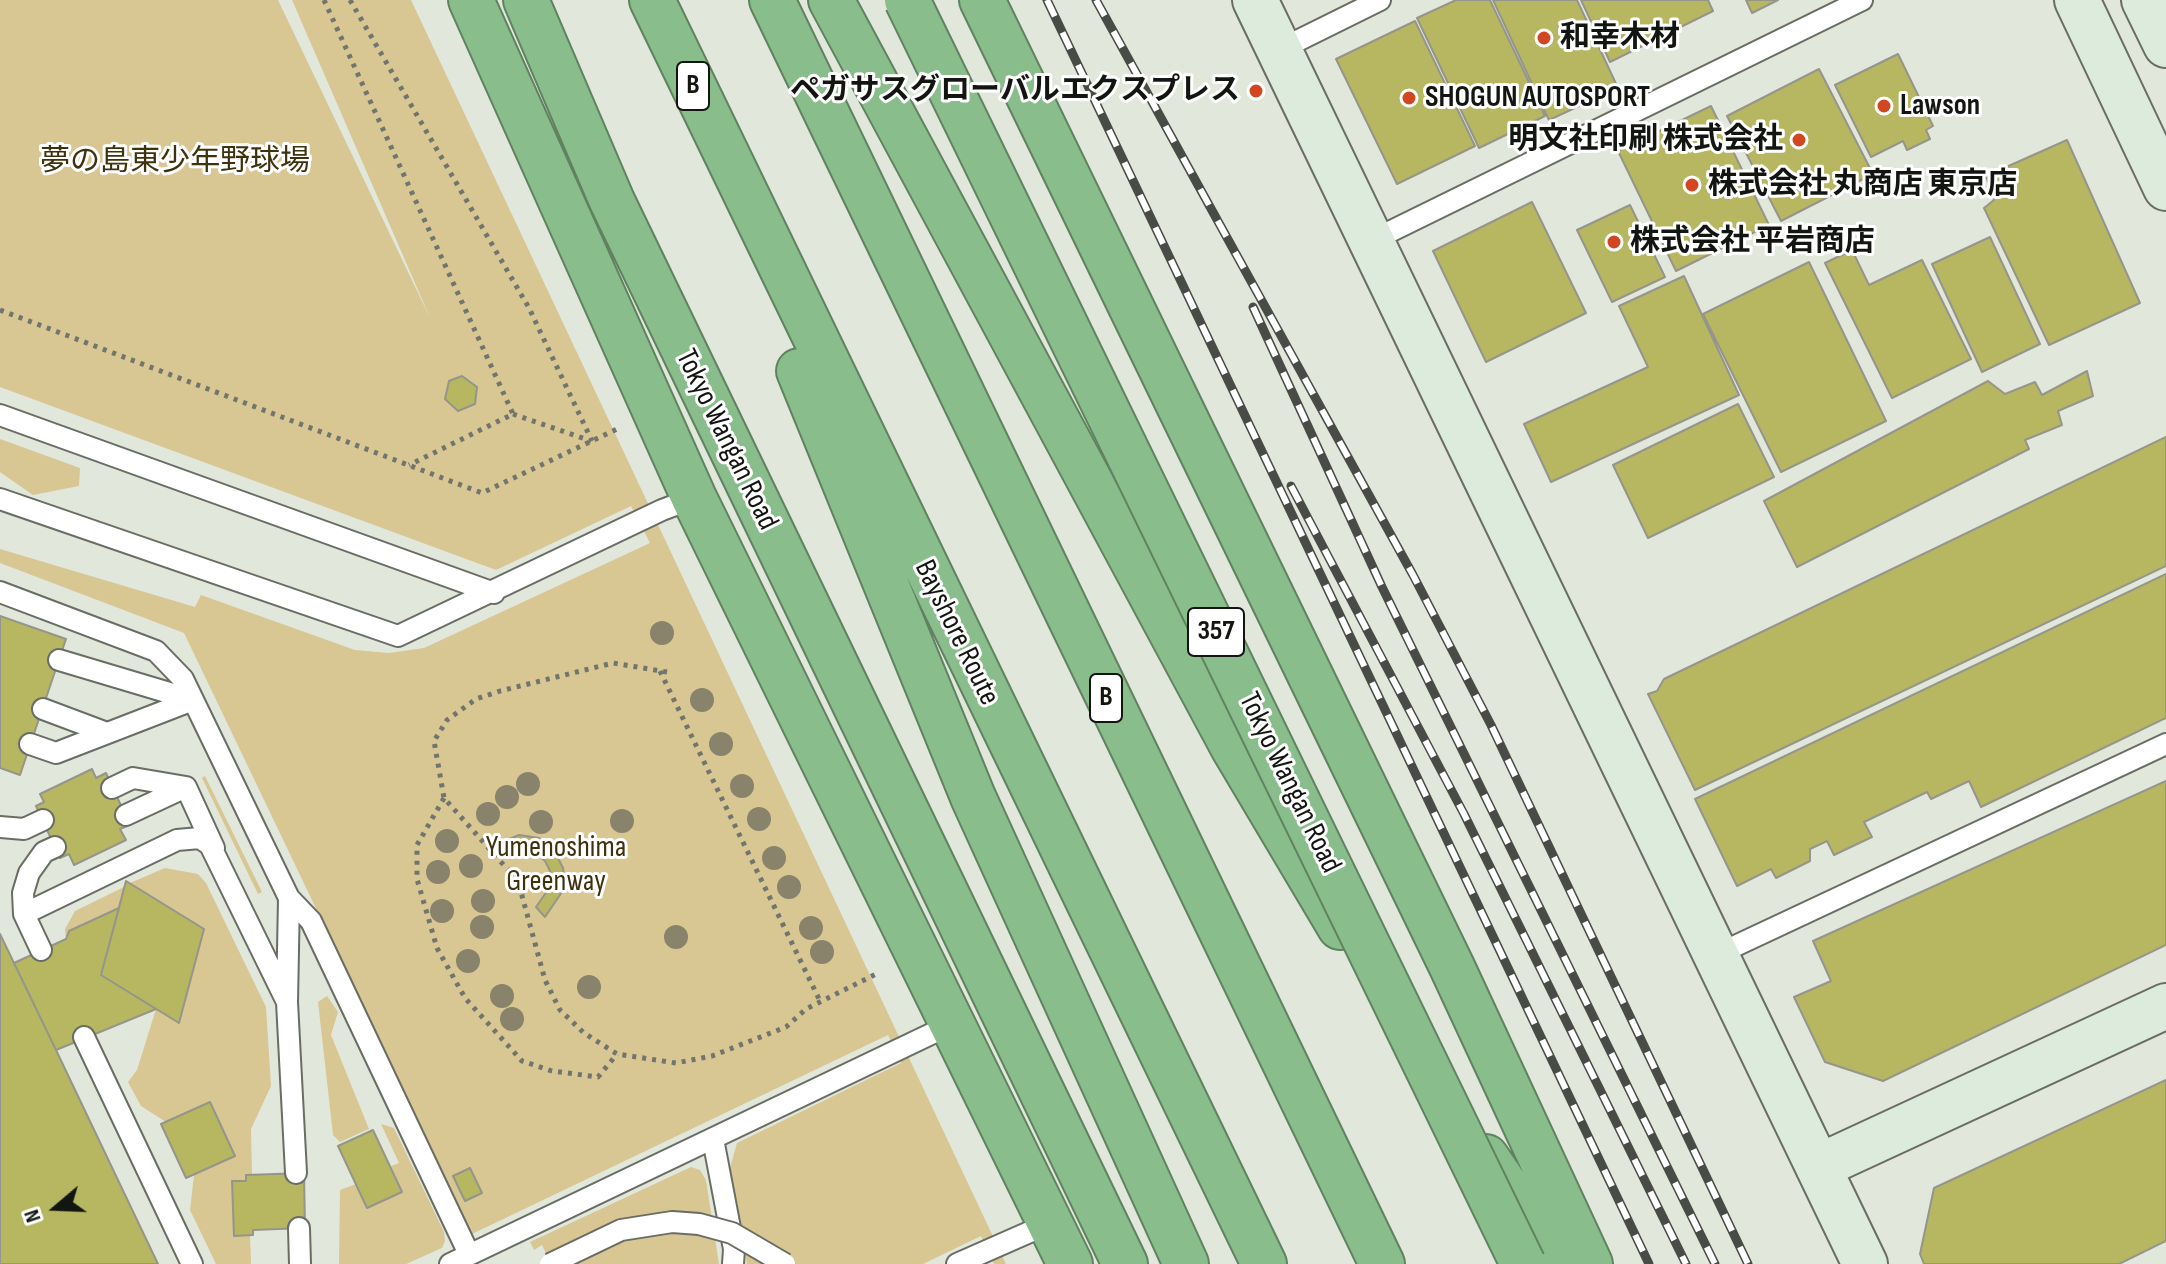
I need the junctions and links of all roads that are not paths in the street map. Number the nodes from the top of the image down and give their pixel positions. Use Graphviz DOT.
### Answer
graph roads {
  1 [pos="471,0"];
  2 [pos="526,0"];
  3 [pos="652,0"];
  4 [pos="772,0"];
  5 [pos="831,0"];
  6 [pos="907,0"];
  7 [pos="982,0"];
  8 [pos="1255,0"];
  9 [pos="1380,0"];
  10 [pos="1862,0"];
  11 [pos="2077,0"];
  12 [pos="2144,0"];
  13 [pos="2166,45"];
  14 [pos="1279,50"];
  15 [pos="734,171"];
  16 [pos="2166,188"];
  17 [pos="1371,241"];
  18 [pos="0,415"];
  19 [pos="694,498"];
  20 [pos="0,499"];
  21 [pos="0,592"];
  22 [pos="494,593"];
  23 [pos="59,660"];
  24 [pos="193,700"];
  25 [pos="43,709"];
  26 [pos="107,733"];
  27 [pos="30,744"];
  28 [pos="2166,744"];
  29 [pos="186,787"];
  30 [pos="112,788"];
  31 [pos="126,815"];
  32 [pos="43,820"];
  33 [pos="0,827"];
  34 [pos="55,847"];
  35 [pos="217,854"];
  36 [pos="289,898"];
  37 [pos="24,914"];
  38 [pos="41,950"];
  39 [pos="1716,955"];
  40 [pos="287,1002"];
  41 [pos="2166,1006"];
  42 [pos="954,1023"];
  43 [pos="84,1037"];
  44 [pos="713,1139"];
  45 [pos="1818,1167"];
  46 [pos="296,1173"];
  47 [pos="1050,1223"];
  48 [pos="299,1228"];
  49 [pos="460,1259"];
  50 [pos="192,1264"];
  51 [pos="300,1264"];
  52 [pos="550,1264"];
  53 [pos="733,1264"];
  54 [pos="785,1264"];
  55 [pos="957,1264"];
  56 [pos="1070,1264"];
  57 [pos="1125,1264"];
  58 [pos="1186,1264"];
  59 [pos="1264,1264"];
  60 [pos="1382,1264"];
  61 [pos="1523,1264"];
  62 [pos="1559,1264"];
  63 [pos="1590,1264"];
  64 [pos="1865,1264"];
  1 -- 19 [label="highway"];
  2 -- 57 [label="highway, Tokyo Wangan Road"];
  3 -- 15 [label="highway, Bayshore Route / B"];
  4 -- 60 [label="highway, B"];
  5 -- 62 [label="highway"];
  6 -- 61 [label="highway, Tokyo Wangan Road / 357, bridge"];
  7 -- 63 [label="highway, 357"];
  8 -- 14 [label="street"];
  9 -- 14 [label="lane"];
  10 -- 17 [label="lane"];
  11 -- 16 [label="street"];
  12 -- 13 [label="street"];
  14 -- 17 [label="street"];
  15 -- 58 [label="highway"];
  15 -- 59 [label="highway, Bayshore Route / B"];
  17 -- 39 [label="street"];
  18 -- 22 [label="lane"];
  19 -- 22 [label="lane"];
  19 -- 42 [label="highway"];
  20 -- 22 [label="lane"];
  21 -- 24 [label="lane"];
  23 -- 24 [label="lane"];
  24 -- 26 [label="lane"];
  24 -- 36 [label="lane"];
  25 -- 26 [label="lane"];
  26 -- 27 [label="lane"];
  28 -- 39 [label="lane"];
  29 -- 30 [label="lane"];
  29 -- 31 [label="lane"];
  29 -- 35 [label="lane"];
  32 -- 33 [label="lane"];
  34 -- 37 [label="lane"];
  35 -- 37 [label="lane"];
  35 -- 40 [label="lane"];
  36 -- 40 [label="lane"];
  36 -- 49 [label="lane"];
  37 -- 38 [label="lane"];
  39 -- 45 [label="street"];
  40 -- 46 [label="lane"];
  41 -- 45 [label="street"];
  42 -- 44 [label="lane"];
  42 -- 47 [label="highway"];
  43 -- 50 [label="lane"];
  44 -- 49 [label="lane"];
  44 -- 53 [label="lane"];
  45 -- 64 [label="street"];
  47 -- 55 [label="lane"];
  47 -- 56 [label="highway"];
  48 -- 51 [label="lane"];
  52 -- 54 [label="lane, bridge"];
}
